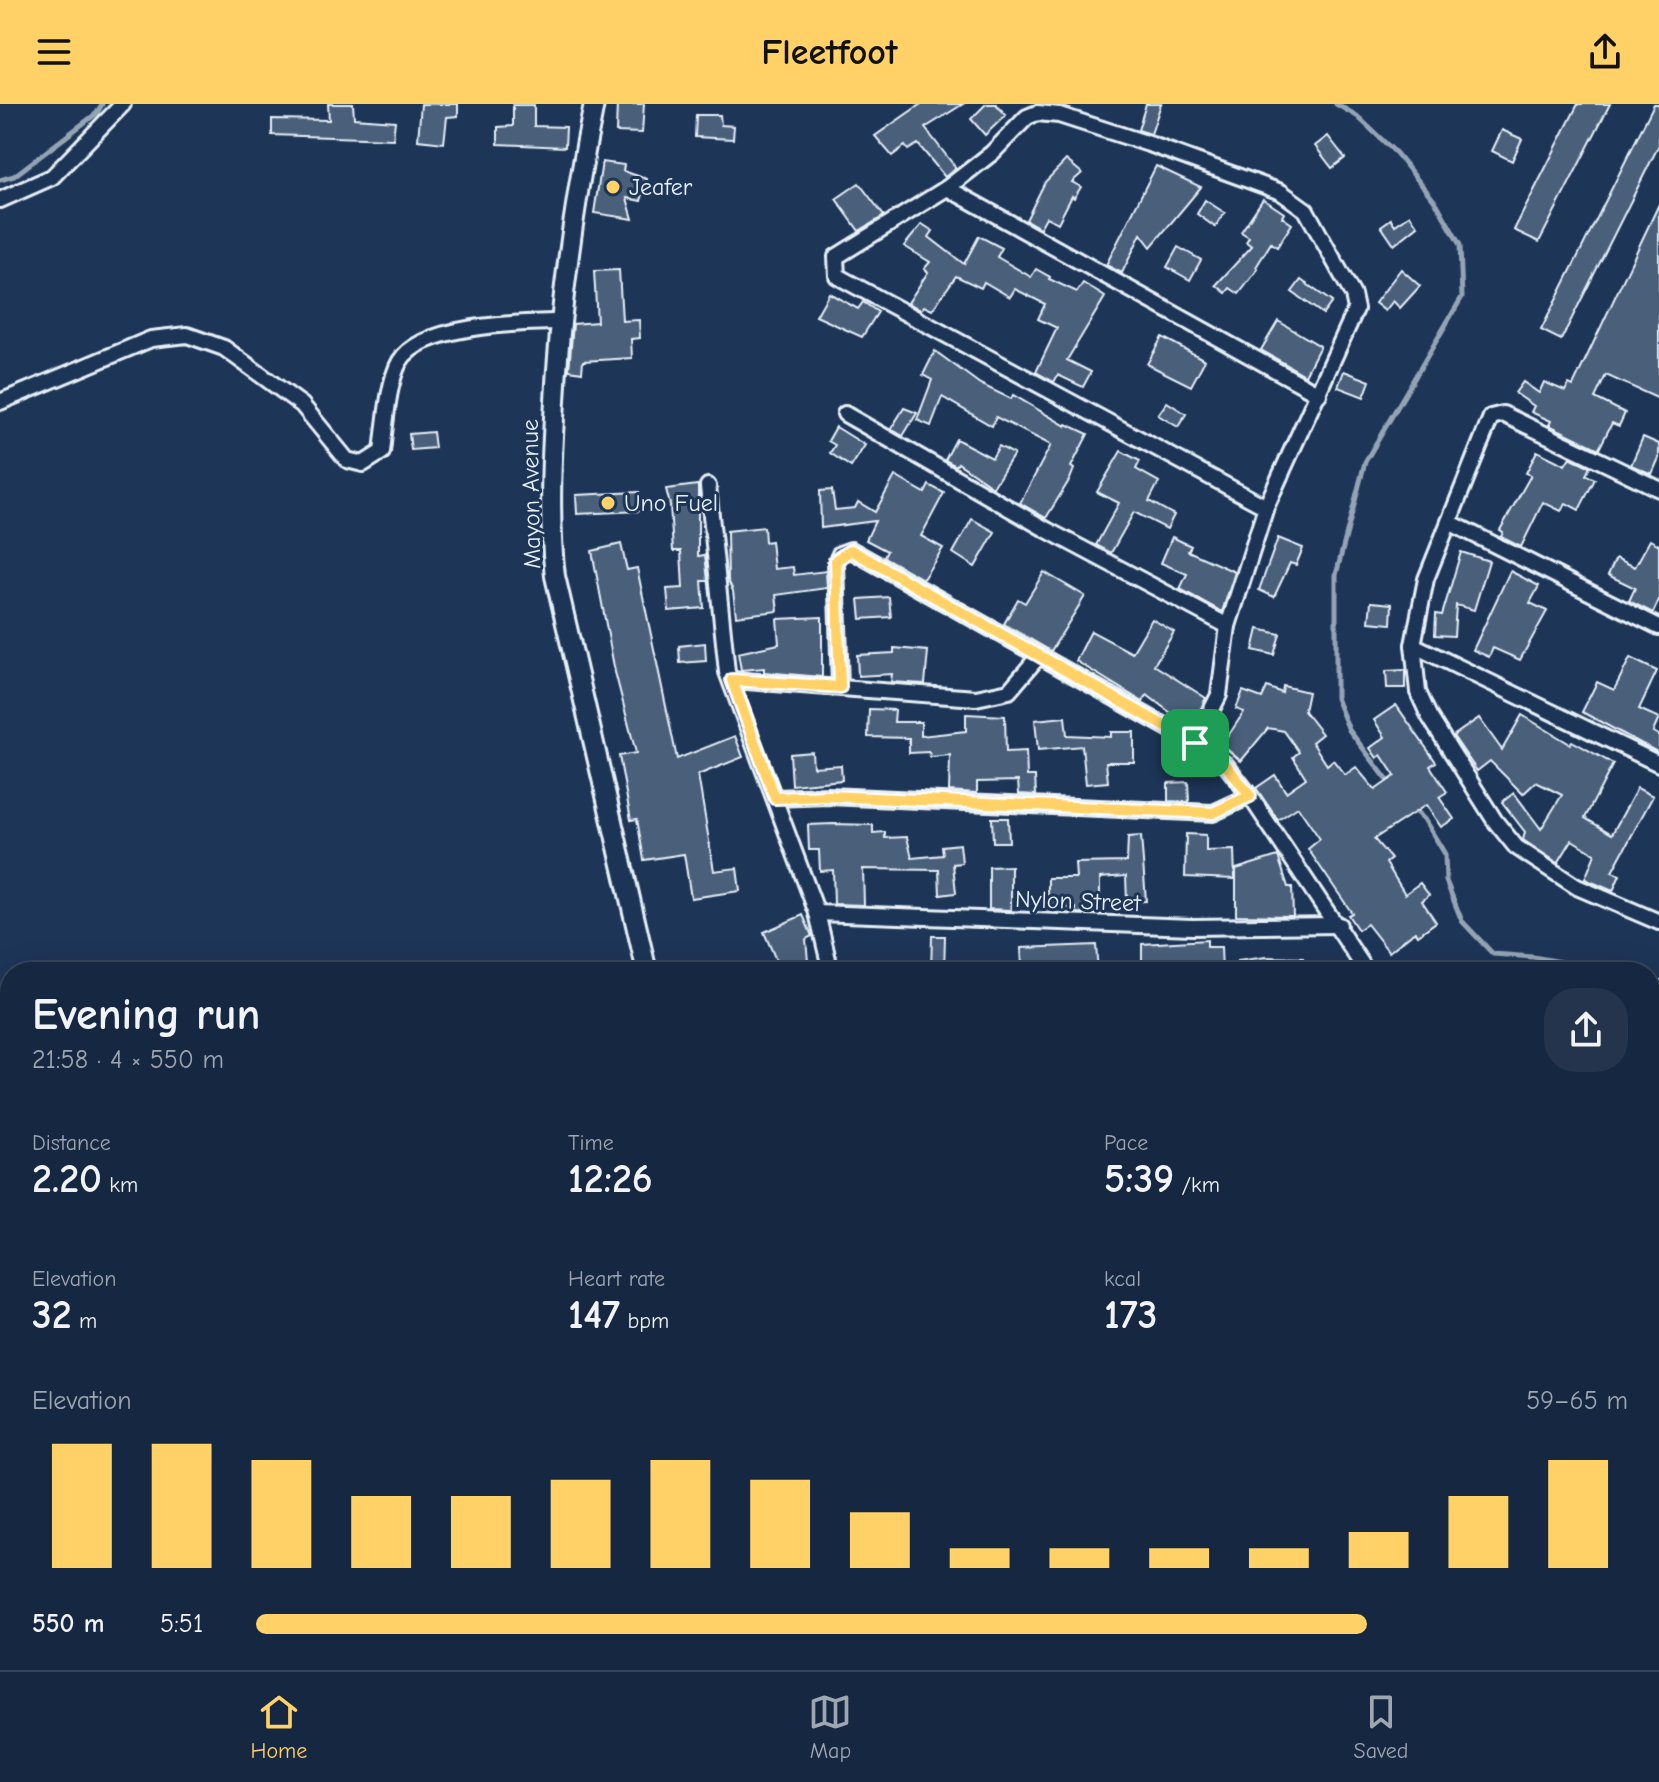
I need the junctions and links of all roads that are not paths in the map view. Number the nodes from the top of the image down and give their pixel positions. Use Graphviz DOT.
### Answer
graph roads {
  1 [pos="123,104"];
  2 [pos="594,104"];
  3 [pos="947,188"];
  4 [pos="0,200"];
  5 [pos="559,322"];
  6 [pos="1319,394"];
  7 [pos="0,402"];
  8 [pos="845,414"];
  9 [pos="708,486"];
  10 [pos="1659,489"];
  11 [pos="1266,507"];
  12 [pos="1449,522"];
  13 [pos="1228,626"];
  14 [pos="1659,627"];
  15 [pos="1413,645"];
  16 [pos="1038,657"];
  17 [pos="732,680"];
  18 [pos="840,687"];
  19 [pos="1195,743"];
  20 [pos="1659,764"];
  21 [pos="1250,796"];
  22 [pos="775,798"];
  23 [pos="817,913"];
  24 [pos="1659,922"];
  25 [pos="1339,925"];
  26 [pos="645,962"];
  27 [pos="829,962"];
  28 [pos="1361,962"];
  1 -- 4 [label="street"];
  2 -- 5 [label="main road, Mayon Avenue"];
  3 -- 6 [label="street"];
  3 -- 6 [label="street"];
  3 -- 11 [label="street"];
  5 -- 7 [label="street"];
  5 -- 26 [label="main road, Mayon Avenue"];
  6 -- 11 [label="street"];
  8 -- 13 [label="street"];
  9 -- 17 [label="street"];
  10 -- 12 [label="street"];
  11 -- 13 [label="street"];
  12 -- 14 [label="street"];
  12 -- 15 [label="street"];
  13 -- 19 [label="street"];
  15 -- 20 [label="street"];
  15 -- 24 [label="street"];
  16 -- 18 [label="street"];
  16 -- 18 [label="street"];
  16 -- 19 [label="street"];
  17 -- 18 [label="street"];
  17 -- 22 [label="street"];
  19 -- 21 [label="street"];
  21 -- 22 [label="street"];
  21 -- 25 [label="street"];
  22 -- 23 [label="street"];
  23 -- 25 [label="street, Nylon Street"];
  23 -- 27 [label="street"];
  25 -- 28 [label="street"];
}
